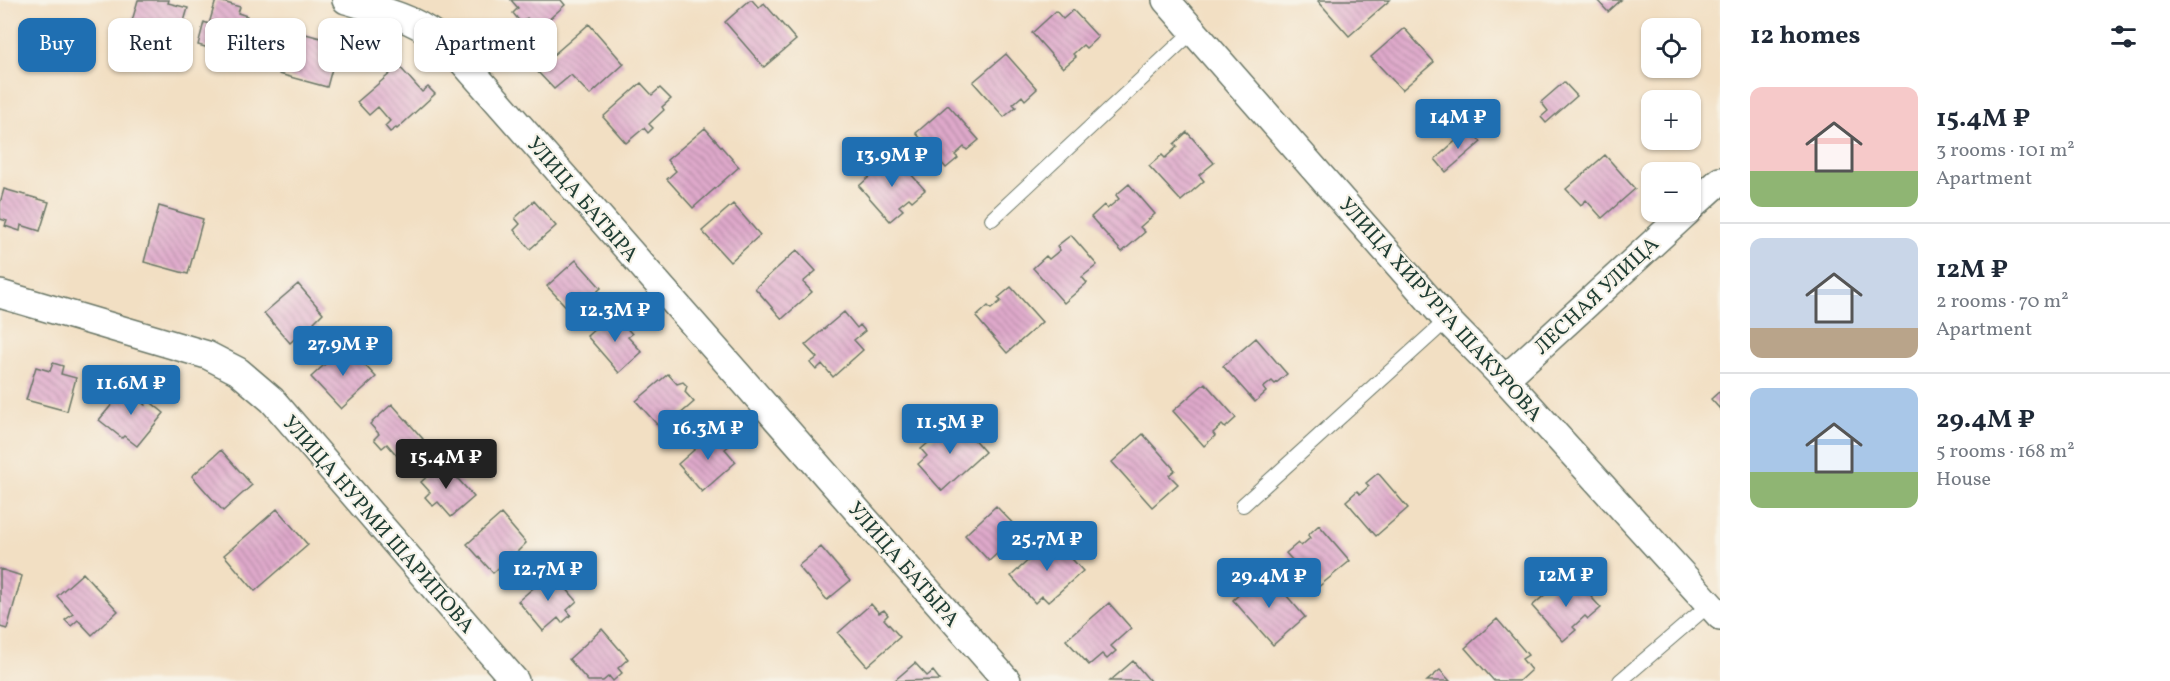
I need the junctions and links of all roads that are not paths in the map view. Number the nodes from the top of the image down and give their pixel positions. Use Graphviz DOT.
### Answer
graph roads {
  1 [pos="346,0"];
  2 [pos="1166,0"];
  3 [pos="1193,31"];
  4 [pos="1720,181"];
  5 [pos="1701,198"];
  6 [pos="992,219"];
  7 [pos="1676,222"];
  8 [pos="0,294"];
  9 [pos="1447,321"];
  10 [pos="1505,379"];
  11 [pos="1243,505"];
  12 [pos="1715,610"];
  13 [pos="515,681"];
  14 [pos="1007,681"];
  15 [pos="1620,681"];
  1 -- 14 [label="street, УЛИЦА БАТЫРА"];
  2 -- 3 [label="street, УЛИЦА ХИРУРГА ШАКУРОВА"];
  3 -- 6 [label="lane"];
  3 -- 9 [label="street, УЛИЦА ХИРУРГА ШАКУРОВА"];
  4 -- 5 [label="street"];
  7 -- 10 [label="street, ЛЕСНАЯ УЛИЦА"];
  8 -- 13 [label="street, УЛИЦА НУРМИ ШАРИПОВА"];
  9 -- 10 [label="street, УЛИЦА ХИРУРГА ШАКУРОВА"];
  9 -- 11 [label="lane"];
  10 -- 12 [label="street, УЛИЦА ХИРУРГА ШАКУРОВА"];
  12 -- 15 [label="lane"];
}
